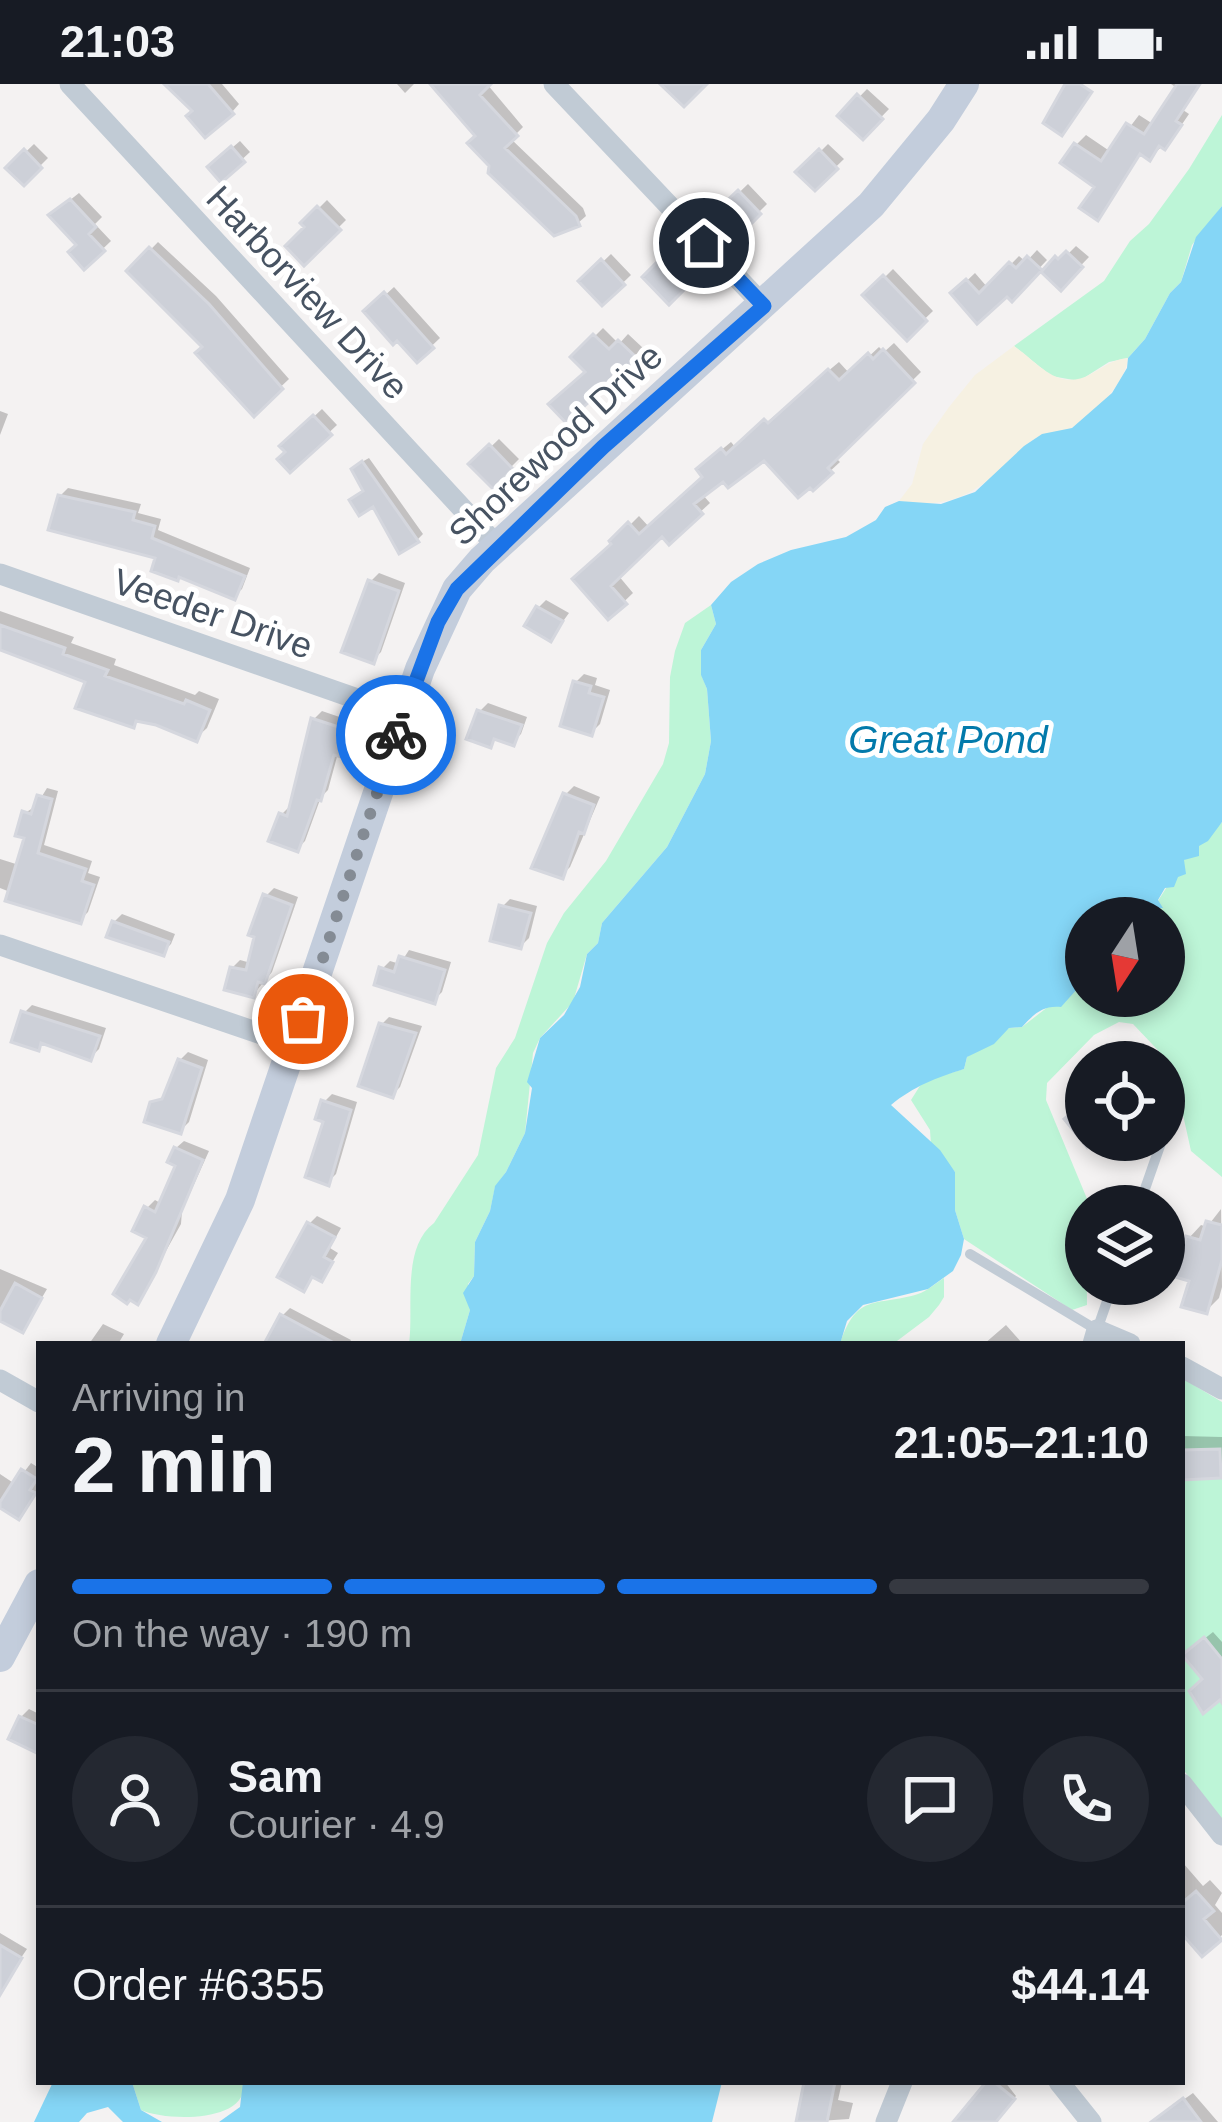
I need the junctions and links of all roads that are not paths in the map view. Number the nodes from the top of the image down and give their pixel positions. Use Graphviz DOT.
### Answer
graph roads {
  1 [pos="70,84"];
  2 [pos="554,84"];
  3 [pos="964,84"];
  4 [pos="764,306"];
  5 [pos="497,546"];
  6 [pos="0,574"];
  7 [pos="403,715"];
  8 [pos="0,945"];
  9 [pos="294,1045"];
  10 [pos="970,1254"];
  11 [pos="1106,1305"];
  12 [pos="1095,1337"];
  13 [pos="172,1341"];
  14 [pos="1185,1369"];
  15 [pos="0,1381"];
  16 [pos="1222,1389"];
  17 [pos="36,1400"];
  18 [pos="36,1590"];
  19 [pos="0,1657"];
  20 [pos="1185,1788"];
  21 [pos="1222,1835"];
  22 [pos="901,2085"];
  23 [pos="1061,2085"];
  24 [pos="886,2122"];
  25 [pos="1091,2122"];
  1 -- 5 [label="street, Harborview Drive"];
  2 -- 4 [label="street"];
  3 -- 4 [label="street, Shorewood Drive"];
  4 -- 5 [label="street, Shorewood Drive"];
  5 -- 7 [label="street, Shorewood Drive"];
  6 -- 7 [label="street, Veeder Drive"];
  7 -- 9 [label="street, Shorewood Drive"];
  8 -- 9 [label="street"];
  9 -- 13 [label="street, Shorewood Drive"];
  10 -- 12 [label="lane"];
  11 -- 12 [label="lane"];
  14 -- 16 [label="street"];
  15 -- 17 [label="street"];
  18 -- 19 [label="street"];
  20 -- 21 [label="street"];
  22 -- 24 [label="street"];
  23 -- 25 [label="street"];
}
